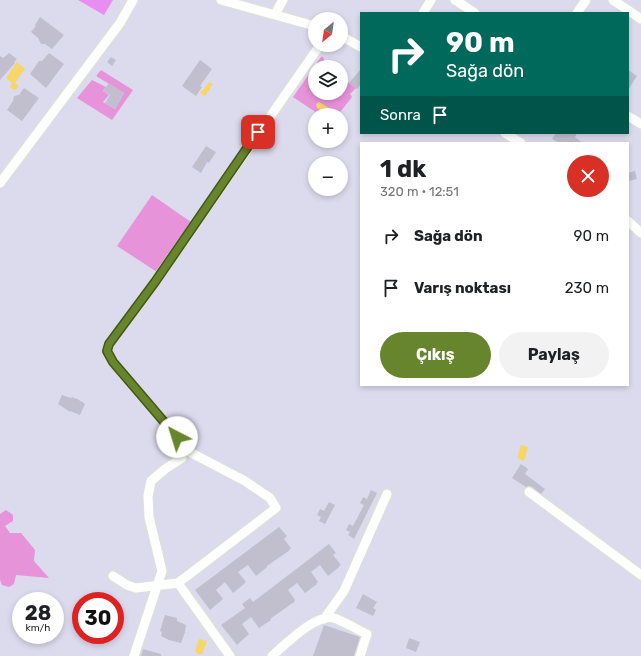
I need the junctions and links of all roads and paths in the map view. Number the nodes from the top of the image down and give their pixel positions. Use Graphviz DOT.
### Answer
graph roads {
  1 [pos="134,0"];
  2 [pos="221,0"];
  3 [pos="284,0"];
  4 [pos="432,0"];
  5 [pos="454,0"];
  6 [pos="586,0"];
  7 [pos="613,0"];
  8 [pos="424,12"];
  9 [pos="473,12"];
  10 [pos="578,12"];
  11 [pos="274,14"];
  12 [pos="641,19"];
  13 [pos="308,24"];
  14 [pos="348,40"];
  15 [pos="360,46"];
  16 [pos="315,52"];
  17 [pos="629,117"];
  18 [pos="641,124"];
  19 [pos="508,134"];
  20 [pos="520,142"];
  21 [pos="0,183"];
  22 [pos="629,222"];
  23 [pos="640,229"];
  24 [pos="182,448"];
  25 [pos="529,492"];
  26 [pos="387,494"];
  27 [pos="641,575"];
  28 [pos="113,576"];
  29 [pos="178,583"];
  30 [pos="156,586"];
  31 [pos="324,619"];
  32 [pos="134,656"];
  33 [pos="230,656"];
  34 [pos="272,656"];
  35 [pos="360,656"];
  1 -- 21 [label="street"];
  2 -- 11 [label="street"];
  3 -- 11 [label="street"];
  4 -- 8 [label="street"];
  5 -- 9 [label="street"];
  6 -- 10 [label="street"];
  7 -- 12 [label="street"];
  11 -- 13 [label="street"];
  14 -- 15 [label="street"];
  16 -- 24 [label="street"];
  17 -- 18 [label="street"];
  19 -- 20 [label="street"];
  22 -- 23 [label="street"];
  24 -- 29 [label="street"];
  24 -- 30 [label="street"];
  25 -- 27 [label="street"];
  26 -- 31 [label="street"];
  28 -- 30 [label="street"];
  29 -- 30 [label="street"];
  29 -- 33 [label="street"];
  30 -- 32 [label="street"];
  31 -- 34 [label="street"];
  31 -- 35 [label="street"];
}
